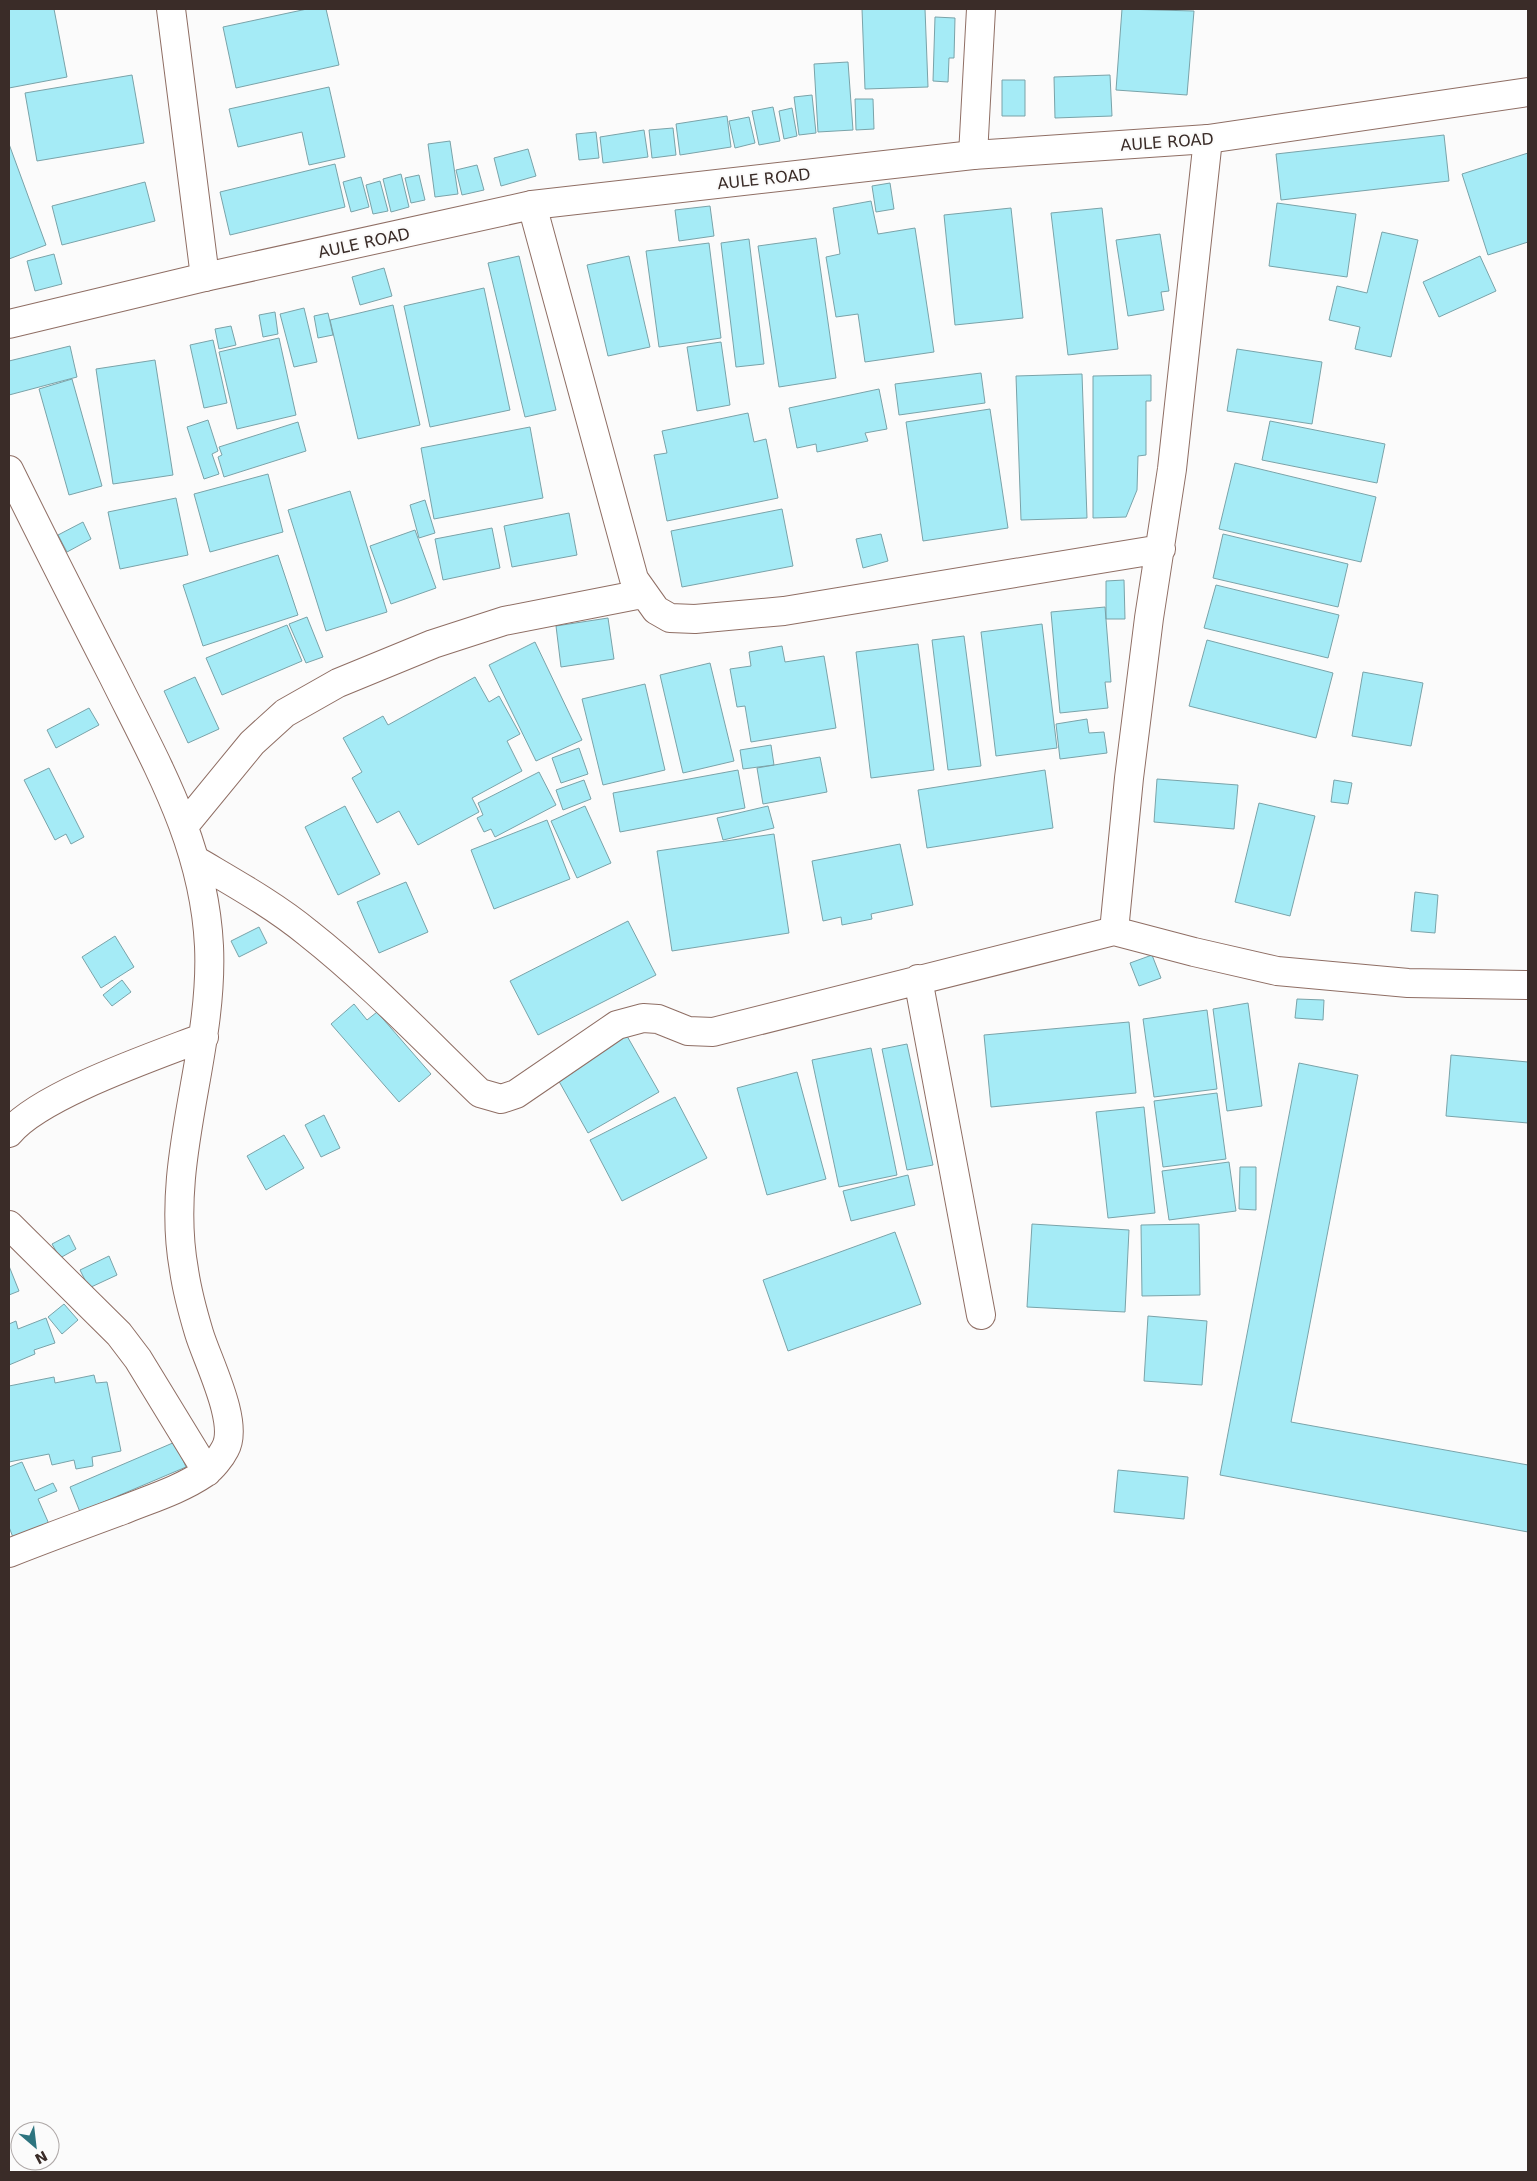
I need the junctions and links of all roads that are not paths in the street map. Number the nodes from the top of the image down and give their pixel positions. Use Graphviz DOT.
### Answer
graph roads {
  1 [pos="170,9"];
  2 [pos="981,9"];
  3 [pos="1528,92"];
  4 [pos="1208,139"];
  5 [pos="973,155"];
  6 [pos="532,206"];
  7 [pos="205,277"];
  8 [pos="9,324"];
  9 [pos="9,470"];
  10 [pos="1161,549"];
  11 [pos="642,594"];
  12 [pos="184,826"];
  13 [pos="197,860"];
  14 [pos="1114,931"];
  15 [pos="918,979"];
  16 [pos="1528,985"];
  17 [pos="204,1037"];
  18 [pos="9,1133"];
  19 [pos="9,1225"];
  20 [pos="981,1314"];
  21 [pos="207,1472"];
  22 [pos="9,1553"];
  1 -- 7 [label="street"];
  2 -- 5 [label="street"];
  3 -- 4 [label="street, AULE ROAD"];
  4 -- 5 [label="street, AULE ROAD"];
  4 -- 10 [label="street"];
  5 -- 6 [label="street, AULE ROAD"];
  6 -- 7 [label="street, AULE ROAD"];
  6 -- 11 [label="street"];
  7 -- 8 [label="street, AULE ROAD"];
  9 -- 12 [label="street"];
  10 -- 11 [label="street"];
  10 -- 14 [label="street"];
  11 -- 12 [label="street"];
  12 -- 13 [label="street"];
  13 -- 15 [label="street"];
  13 -- 17 [label="street"];
  14 -- 15 [label="street"];
  14 -- 16 [label="street"];
  15 -- 20 [label="street"];
  17 -- 18 [label="street"];
  17 -- 21 [label="street"];
  19 -- 21 [label="street"];
  21 -- 22 [label="street"];
}
